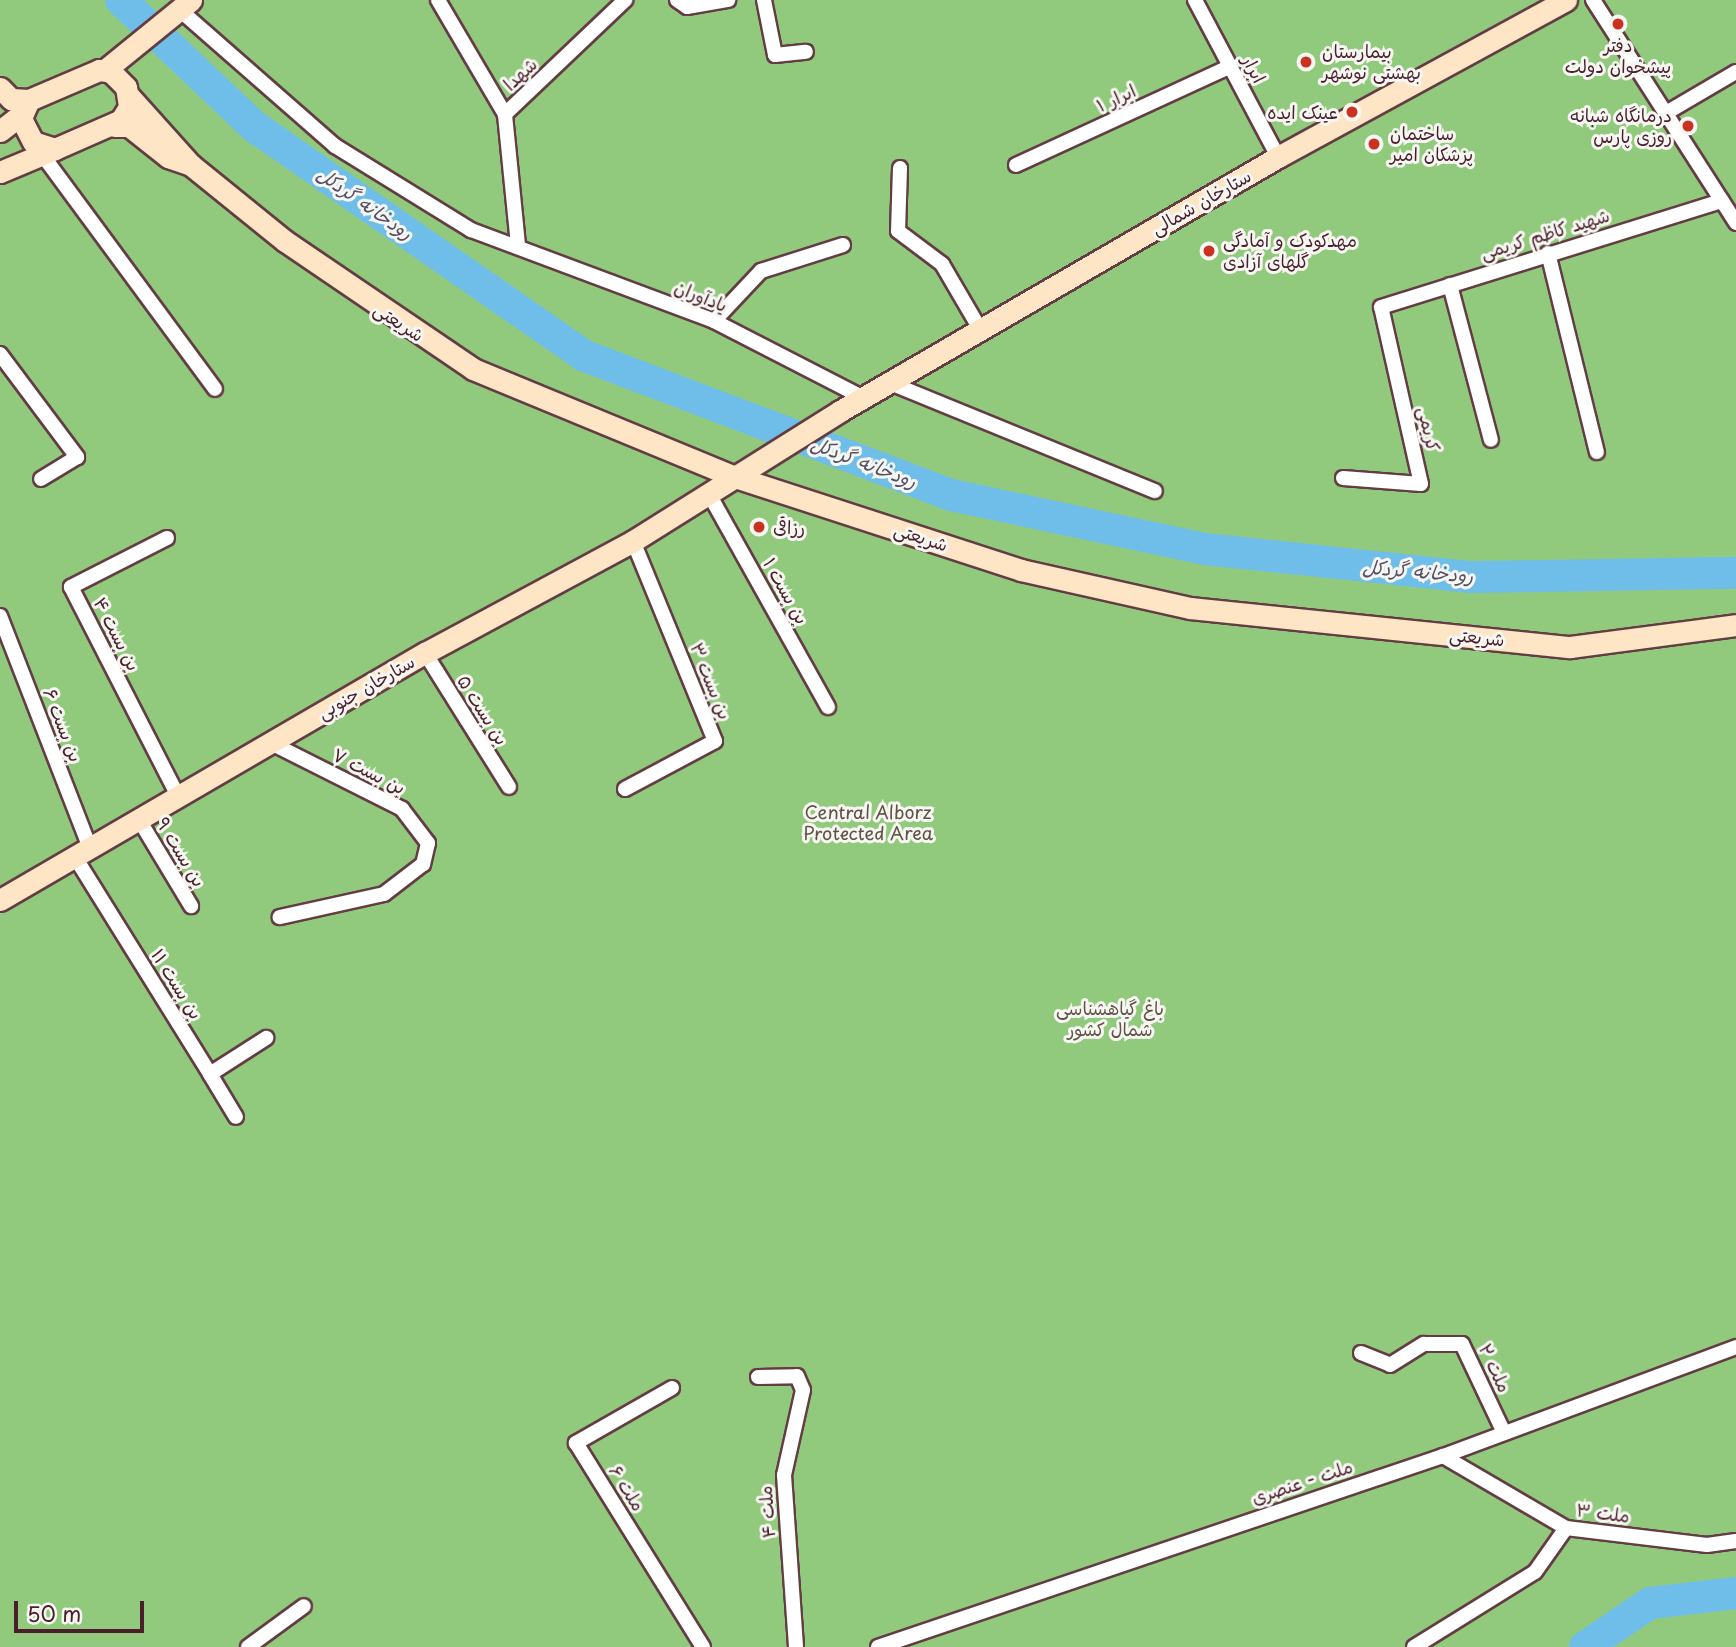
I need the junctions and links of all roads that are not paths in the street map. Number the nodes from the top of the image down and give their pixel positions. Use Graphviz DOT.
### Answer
graph roads {
  1 [pos="438,0"];
  2 [pos="625,0"];
  3 [pos="677,0"];
  4 [pos="728,0"];
  5 [pos="764,0"];
  6 [pos="1195,0"];
  7 [pos="1566,0"];
  8 [pos="1593,0"];
  9 [pos="175,13"];
  10 [pos="807,52"];
  11 [pos="132,62"];
  12 [pos="1231,66"];
  13 [pos="105,70"];
  14 [pos="1736,72"];
  15 [pos="0,88"];
  16 [pos="127,92"];
  17 [pos="26,106"];
  18 [pos="1666,113"];
  19 [pos="505,114"];
  20 [pos="114,126"];
  21 [pos="0,131"];
  22 [pos="48,151"];
  23 [pos="1278,157"];
  24 [pos="191,165"];
  25 [pos="1016,165"];
  26 [pos="900,168"];
  27 [pos="0,172"];
  28 [pos="1722,201"];
  29 [pos="1736,223"];
  30 [pos="518,245"];
  31 [pos="843,245"];
  32 [pos="1548,253"];
  33 [pos="1450,285"];
  34 [pos="1381,307"];
  35 [pos="714,321"];
  36 [pos="980,329"];
  37 [pos="0,354"];
  38 [pos="890,383"];
  39 [pos="215,389"];
  40 [pos="864,398"];
  41 [pos="1492,440"];
  42 [pos="1597,452"];
  43 [pos="759,460"];
  44 [pos="733,476"];
  45 [pos="1343,478"];
  46 [pos="41,480"];
  47 [pos="1155,491"];
  48 [pos="709,494"];
  49 [pos="167,538"];
  50 [pos="633,541"];
  51 [pos="0,616"];
  52 [pos="1736,625"];
  53 [pos="425,653"];
  54 [pos="828,707"];
  55 [pos="271,743"];
  56 [pos="509,787"];
  57 [pos="625,789"];
  58 [pos="177,794"];
  59 [pos="138,818"];
  60 [pos="82,853"];
  61 [pos="0,900"];
  62 [pos="191,906"];
  63 [pos="280,917"];
  64 [pos="266,1038"];
  65 [pos="210,1074"];
  66 [pos="236,1117"];
  67 [pos="1736,1347"];
  68 [pos="1361,1353"];
  69 [pos="758,1377"];
  70 [pos="672,1388"];
  71 [pos="1504,1433"];
  72 [pos="1443,1456"];
  73 [pos="1566,1528"];
  74 [pos="1736,1541"];
  75 [pos="304,1606"];
  76 [pos="248,1647"];
  77 [pos="703,1647"];
  78 [pos="796,1647"];
  79 [pos="878,1647"];
  80 [pos="1414,1647"];
  1 -- 19 [label="street"];
  2 -- 19 [label="street, شهدا"];
  3 -- 4 [label="street"];
  5 -- 10 [label="street"];
  6 -- 12 [label="street, ابرار"];
  7 -- 23 [label="street, ستارخان شمالی"];
  8 -- 18 [label="street"];
  9 -- 11 [label="street"];
  9 -- 30 [label="street, یادآوران"];
  11 -- 13 [label="street"];
  11 -- 16 [label="street"];
  12 -- 23 [label="street, ابرار"];
  12 -- 25 [label="street, ابرار ۱"];
  13 -- 16 [label="street"];
  13 -- 17 [label="street"];
  14 -- 18 [label="street"];
  15 -- 17 [label="street"];
  16 -- 20 [label="street"];
  16 -- 24 [label="street"];
  17 -- 21 [label="street"];
  17 -- 22 [label="street"];
  18 -- 28 [label="street"];
  19 -- 30 [label="street, شهدا"];
  20 -- 22 [label="street"];
  20 -- 24 [label="street"];
  22 -- 27 [label="street"];
  22 -- 39 [label="street"];
  23 -- 36 [label="street, ستارخان شمالی"];
  24 -- 44 [label="street, شریعتی"];
  26 -- 36 [label="street"];
  28 -- 29 [label="street"];
  28 -- 32 [label="street, شهید کاظم کریمی"];
  30 -- 35 [label="street, یادآوران"];
  31 -- 35 [label="street"];
  32 -- 33 [label="street, شهید کاظم کریمی"];
  32 -- 42 [label="street"];
  33 -- 34 [label="street, شهید کاظم کریمی"];
  33 -- 41 [label="street"];
  34 -- 45 [label="street, کریمی"];
  35 -- 40 [label="street, یادآوران"];
  36 -- 38 [label="street, ستارخان شمالی"];
  37 -- 46 [label="street"];
  38 -- 40 [label="street, ستارخان شمالی"];
  38 -- 47 [label="street"];
  40 -- 43 [label="street, ستارخان شمالی"];
  43 -- 44 [label="street, ستارخان جنوبی"];
  44 -- 48 [label="street, ستارخان جنوبی"];
  44 -- 52 [label="street, شریعتی"];
  48 -- 50 [label="street, ستارخان جنوبی"];
  48 -- 54 [label="street, بن بست ۱"];
  49 -- 58 [label="street, بن بست ۴"];
  50 -- 53 [label="street, ستارخان جنوبی"];
  50 -- 57 [label="street, بن بست ۳"];
  51 -- 60 [label="street, بن بست ۶"];
  53 -- 55 [label="street, ستارخان جنوبی"];
  53 -- 56 [label="street, بن بست ۵"];
  55 -- 58 [label="street, ستارخان جنوبی"];
  55 -- 63 [label="street, بن بست ۷"];
  58 -- 59 [label="street, ستارخان جنوبی"];
  59 -- 60 [label="street, ستارخان جنوبی"];
  59 -- 62 [label="street, بن بست ۹"];
  60 -- 61 [label="street, ستارخان جنوبی"];
  60 -- 65 [label="street, بن بست ۱۱"];
  64 -- 65 [label="street"];
  65 -- 66 [label="street, بن بست ۱۱"];
  67 -- 71 [label="street, ملت - عنصری"];
  68 -- 71 [label="street, ملت ۲"];
  69 -- 78 [label="street, ملت ۴"];
  70 -- 77 [label="street, ملت ۶"];
  71 -- 72 [label="street, ملت - عنصری"];
  72 -- 73 [label="street, ملت ۳"];
  72 -- 79 [label="street, ملت - عنصری"];
  73 -- 74 [label="street, ملت ۳"];
  73 -- 80 [label="street"];
  75 -- 76 [label="street"];
}
